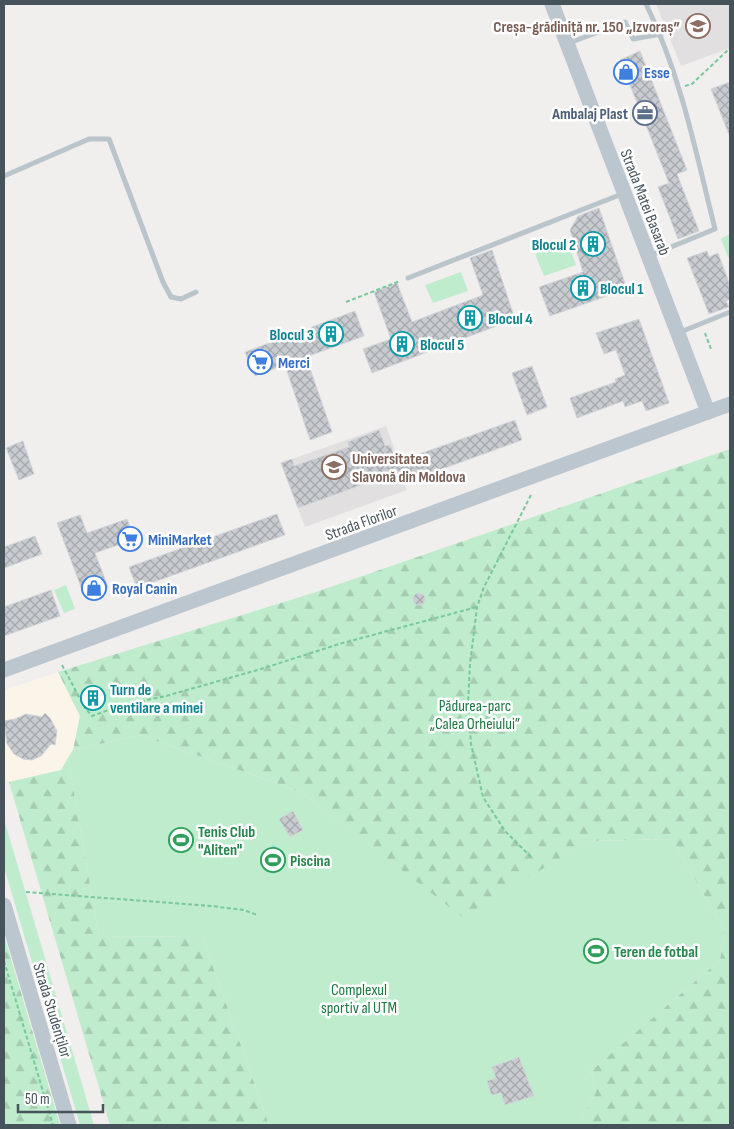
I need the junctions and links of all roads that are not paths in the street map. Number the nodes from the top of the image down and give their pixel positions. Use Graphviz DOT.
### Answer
graph roads {
  1 [pos="552,4"];
  2 [pos="646,4"];
  3 [pos="661,34"];
  4 [pos="567,44"];
  5 [pos="4,176"];
  6 [pos="624,194"];
  7 [pos="649,256"];
  8 [pos="408,278"];
  9 [pos="196,292"];
  10 [pos="730,312"];
  11 [pos="678,333"];
  12 [pos="730,404"];
  13 [pos="708,412"];
  14 [pos="4,670"];
  15 [pos="4,905"];
  16 [pos="69,1125"];
  1 -- 4 [label="main road, Strada Matei Basarab"];
  2 -- 3 [label="lane"];
  3 -- 4 [label="lane"];
  3 -- 7 [label="lane"];
  4 -- 6 [label="main road, Strada Matei Basarab"];
  5 -- 9 [label="lane"];
  6 -- 7 [label="main road, Strada Matei Basarab"];
  6 -- 8 [label="lane"];
  7 -- 11 [label="main road, Strada Matei Basarab"];
  10 -- 11 [label="lane"];
  11 -- 13 [label="main road, Strada Matei Basarab"];
  12 -- 13 [label="main road, Strada Florilor"];
  13 -- 14 [label="main road, Strada Florilor"];
  15 -- 16 [label="main road, Strada Studenților"];
}
